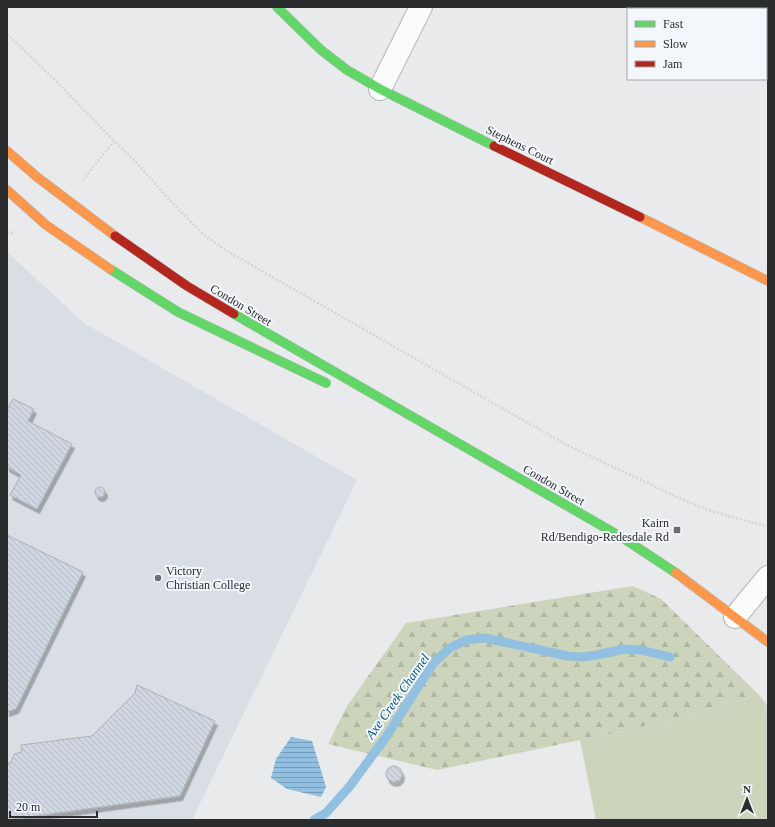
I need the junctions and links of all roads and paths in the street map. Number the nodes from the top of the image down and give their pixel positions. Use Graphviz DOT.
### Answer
graph roads {
  1 [pos="277,7"];
  2 [pos="421,7"];
  3 [pos="7,34"];
  4 [pos="380,89"];
  5 [pos="114,141"];
  6 [pos="7,151"];
  7 [pos="7,190"];
  8 [pos="67,200"];
  9 [pos="7,232"];
  10 [pos="17,234"];
  11 [pos="768,281"];
  12 [pos="336,388"];
  13 [pos="379,408"];
  14 [pos="479,456"];
  15 [pos="768,527"];
  16 [pos="768,577"];
  17 [pos="735,617"];
  18 [pos="768,642"];
  19 [pos="768,704"];
  20 [pos="768,716"];
  1 -- 4 [label="main road, Stephens Court"];
  2 -- 4 [label="street"];
  3 -- 5 [label="path"];
  4 -- 11 [label="main road, Stephens Court"];
  5 -- 8 [label="path"];
  5 -- 15 [label="path"];
  6 -- 8 [label="main road, Condon Street"];
  7 -- 12 [label="main road"];
  8 -- 14 [label="main road, Condon Street"];
  9 -- 10 [label="path"];
  13 -- 14 [label="main road, Condon Street"];
  14 -- 17 [label="main road, Condon Street"];
  16 -- 17 [label="street"];
  17 -- 18 [label="main road, Condon Street"];
  19 -- 20 [label="path"];
}
